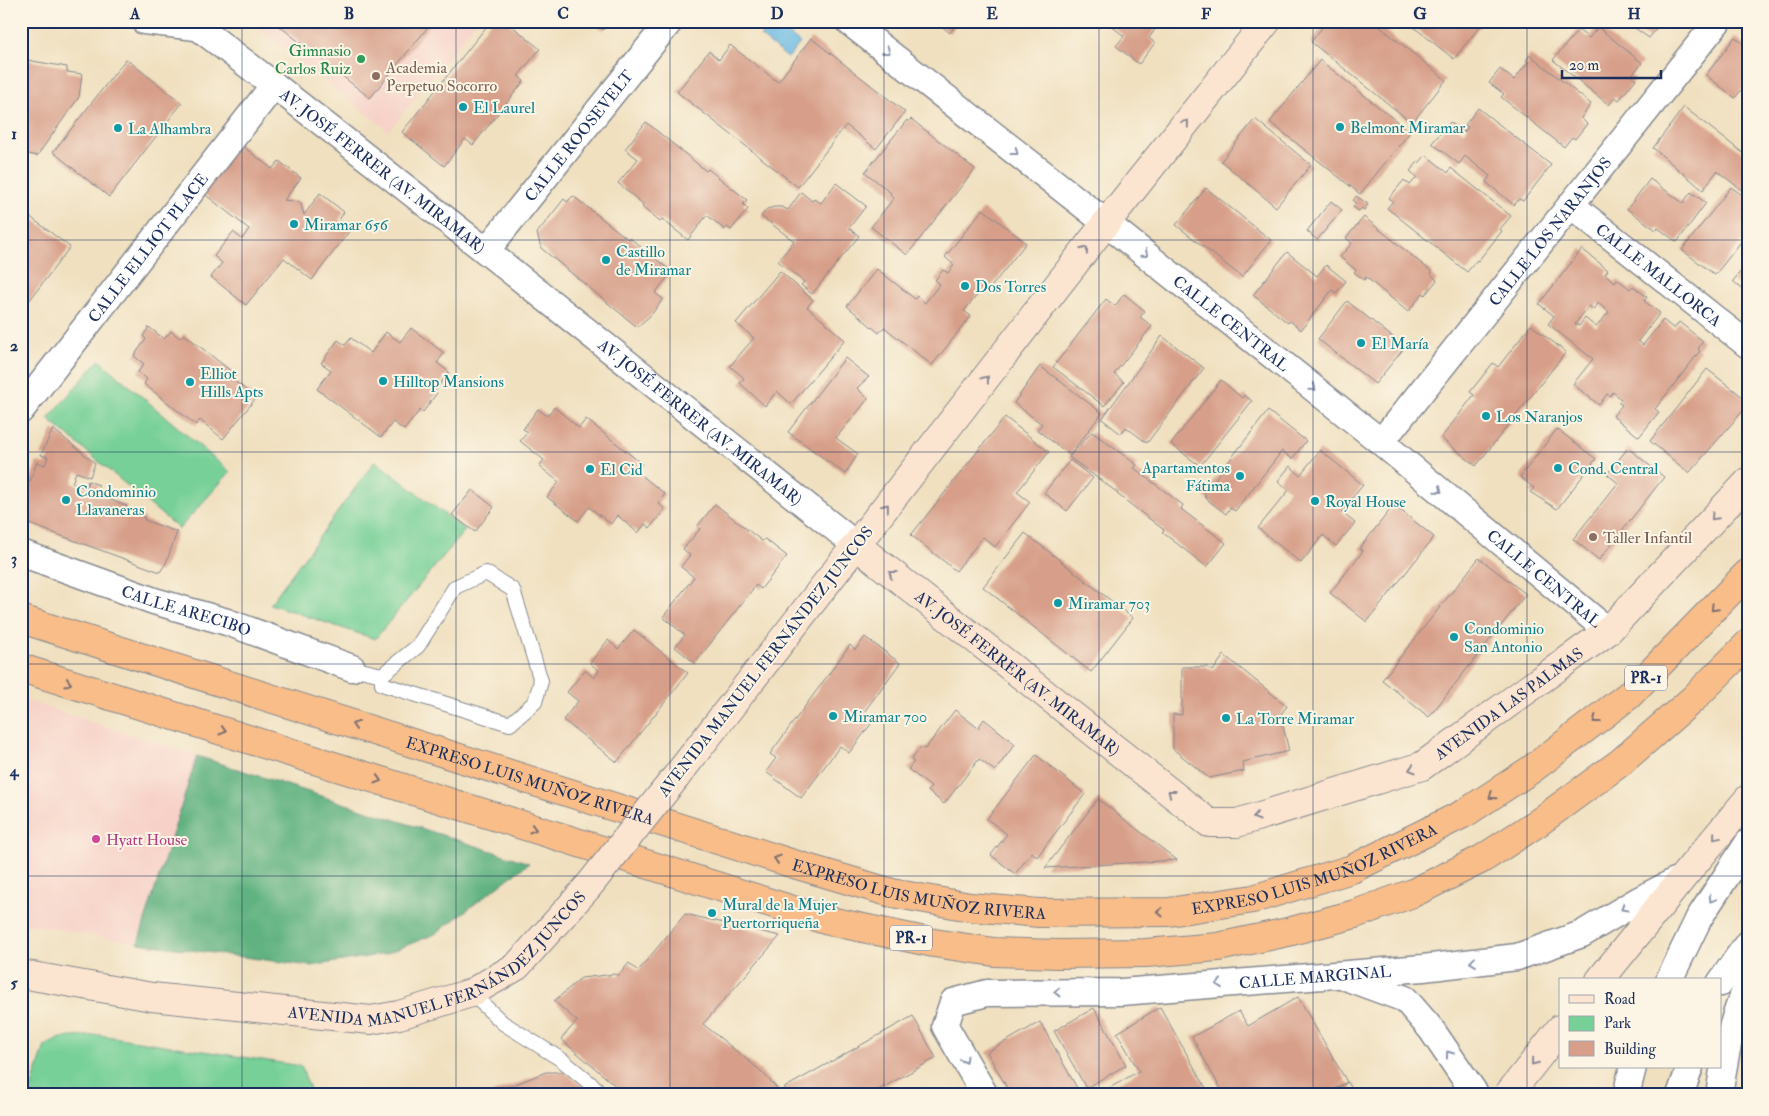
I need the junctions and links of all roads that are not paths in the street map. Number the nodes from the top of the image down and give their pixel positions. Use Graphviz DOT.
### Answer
graph roads {
  1 [pos="144,21"];
  2 [pos="670,21"];
  3 [pos="848,21"];
  4 [pos="1267,21"];
  5 [pos="1718,21"];
  6 [pos="193,24"];
  7 [pos="274,85"];
  8 [pos="1572,205"];
  9 [pos="1106,223"];
  10 [pos="486,251"];
  11 [pos="1748,345"];
  12 [pos="21,410"];
  13 [pos="1381,442"];
  14 [pos="1748,482"];
  15 [pos="856,546"];
  16 [pos="21,553"];
  17 [pos="1748,573"];
  18 [pos="21,619"];
  19 [pos="1608,631"];
  20 [pos="1748,644"];
  21 [pos="21,668"];
  22 [pos="352,668"];
  23 [pos="382,675"];
  24 [pos="1748,799"];
  25 [pos="1209,823"];
  26 [pos="1748,843"];
  27 [pos="1682,877"];
  28 [pos="1748,943"];
  29 [pos="21,974"];
  30 [pos="1338,975"];
  31 [pos="1602,978"];
  32 [pos="1670,978"];
  33 [pos="1722,980"];
  34 [pos="1748,984"];
  35 [pos="471,993"];
  36 [pos="1559,1030"];
  37 [pos="1633,1068"];
  38 [pos="1690,1068"];
  39 [pos="604,1095"];
  40 [pos="985,1095"];
  41 [pos="1476,1095"];
  42 [pos="1508,1095"];
  43 [pos="1626,1095"];
  44 [pos="1680,1095"];
  45 [pos="1718,1095"];
  1 -- 6 [label="street"];
  2 -- 10 [label="street, CALLE ROOSEVELT"];
  3 -- 9 [label="street, CALLE CENTRAL, one-way"];
  9 -- 4 [label="main road, AVENIDA MANUEL FERNÁNDEZ JUNCOS, one-way"];
  5 -- 8 [label="street, CALLE LOS NARANJOS"];
  6 -- 7 [label="street, AV. JOSÉ FERRER (AV. MIRAMAR)"];
  7 -- 10 [label="street, AV. JOSÉ FERRER (AV. MIRAMAR)"];
  7 -- 12 [label="street, CALLE ELLIOT PLACE"];
  8 -- 11 [label="street, CALLE MALLORCA"];
  8 -- 13 [label="street, CALLE LOS NARANJOS"];
  9 -- 13 [label="street, CALLE CENTRAL, one-way"];
  15 -- 9 [label="main road, AVENIDA MANUEL FERNÁNDEZ JUNCOS, one-way"];
  10 -- 15 [label="street, AV. JOSÉ FERRER (AV. MIRAMAR)"];
  13 -- 19 [label="street, CALLE CENTRAL, one-way"];
  14 -- 19 [label="main road, AVENIDA LAS PALMAS, one-way"];
  25 -- 15 [label="main road, AV. JOSÉ FERRER (AV. MIRAMAR), one-way"];
  15 -- 35 [label="main road, AVENIDA MANUEL FERNÁNDEZ JUNCOS, bridge"];
  16 -- 22 [label="street, CALLE ARECIBO"];
  17 -- 18 [label="highway, EXPRESO LUIS MUÑOZ RIVERA / PR-1, one-way"];
  19 -- 25 [label="main road, AVENIDA LAS PALMAS, one-way"];
  21 -- 20 [label="highway, PR-1, one-way"];
  22 -- 23 [label="lane"];
  23 -- 23 [label="lane"];
  24 -- 27 [label="main road, one-way"];
  26 -- 32 [label="street, one-way"];
  27 -- 30 [label="street, CALLE MARGINAL, one-way"];
  27 -- 31 [label="main road"];
  28 -- 33 [label="street"];
  29 -- 35 [label="main road, AVENIDA MANUEL FERNÁNDEZ JUNCOS"];
  30 -- 40 [label="street, CALLE MARGINAL, one-way"];
  41 -- 30 [label="street, one-way"];
  34 -- 45 [label="street"];
  35 -- 39 [label="lane"];
  36 -- 42 [label="main road, one-way"];
  37 -- 43 [label="street"];
  38 -- 44 [label="street"];
}
